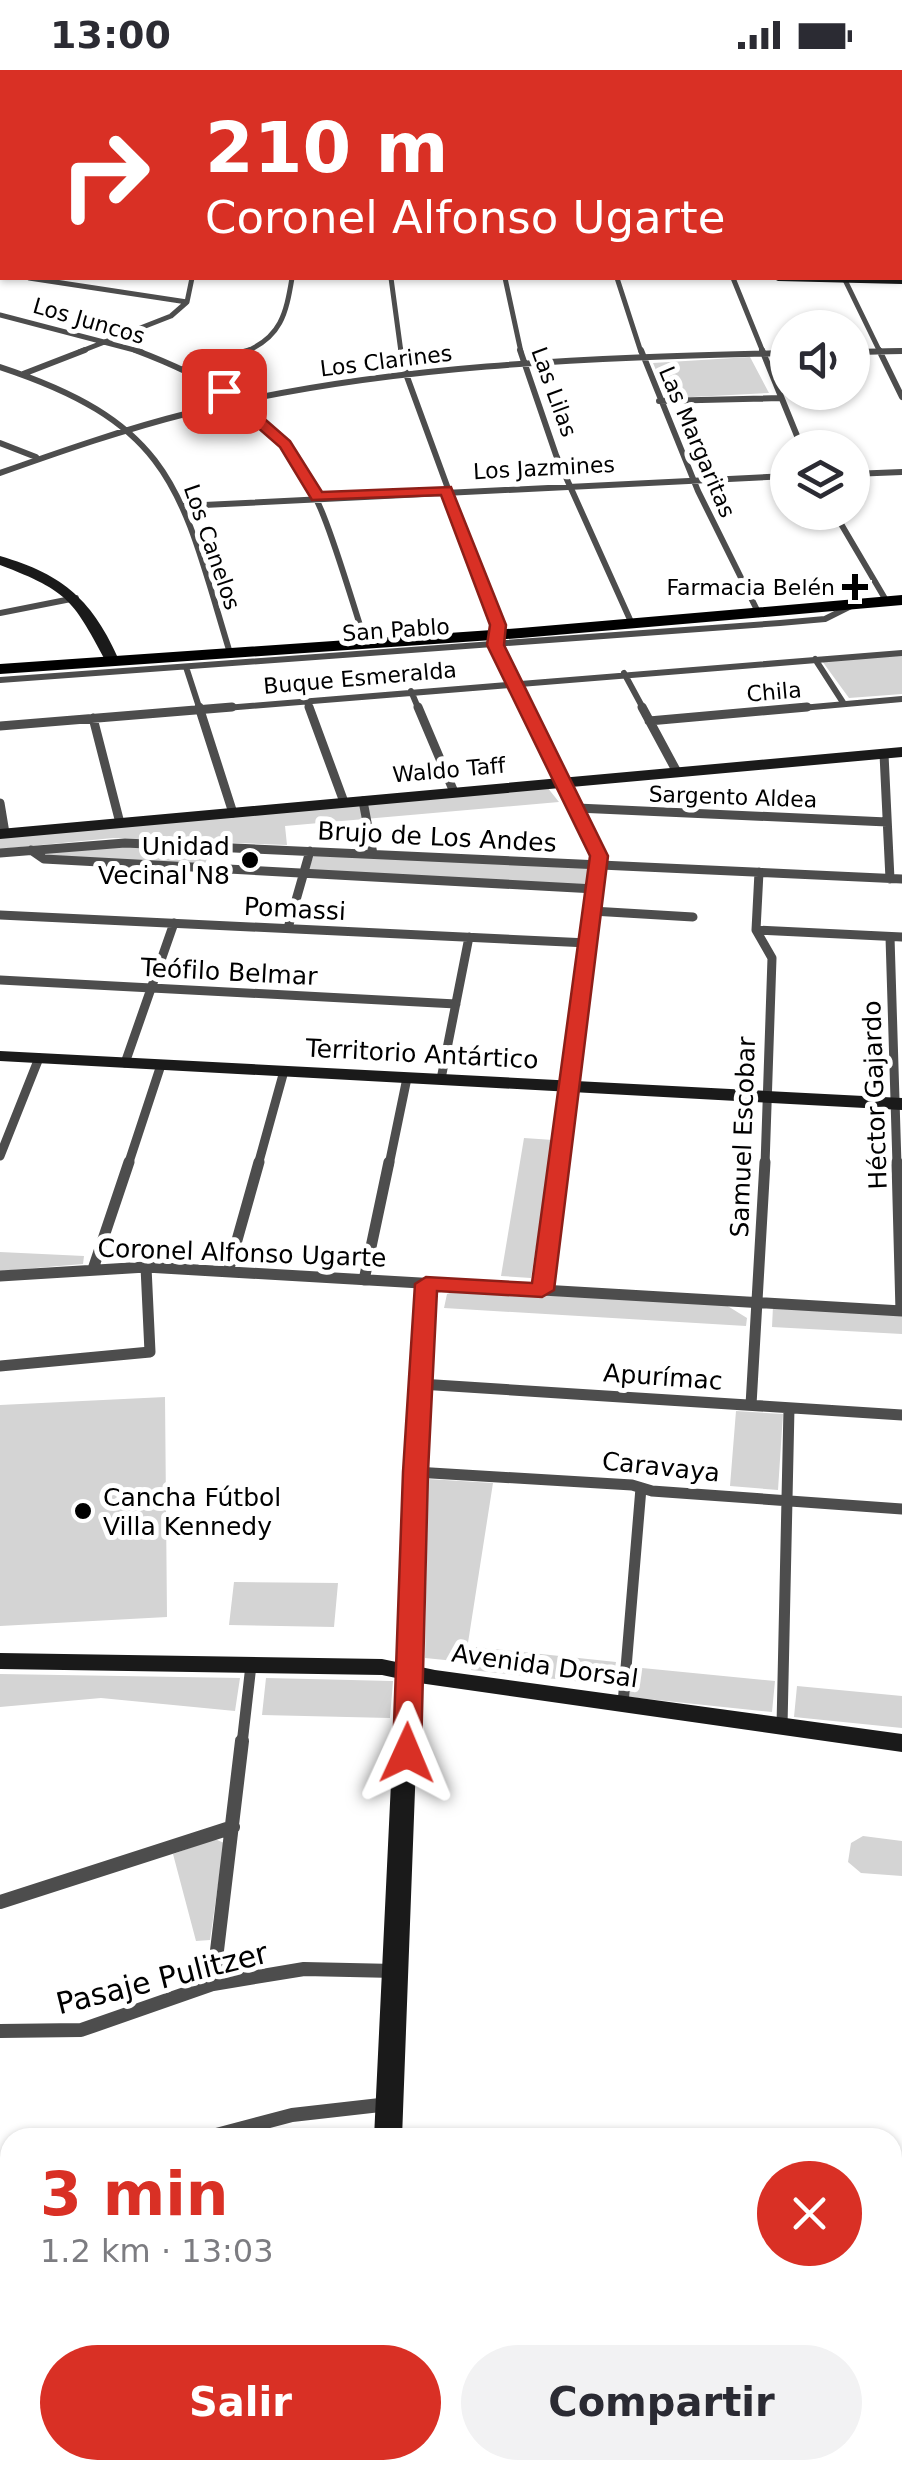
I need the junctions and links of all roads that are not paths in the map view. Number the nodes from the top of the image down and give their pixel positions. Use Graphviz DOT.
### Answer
graph roads {
  1 [pos="42,280"];
  2 [pos="192,280"];
  3 [pos="292,280"];
  4 [pos="392,280"];
  5 [pos="506,280"];
  6 [pos="618,280"];
  7 [pos="734,280"];
  8 [pos="845,280"];
  9 [pos="187,302"];
  10 [pos="0,315"];
  11 [pos="112,341"];
  12 [pos="870,351"];
  13 [pos="880,351"];
  14 [pos="902,351"];
  15 [pos="762,353"];
  16 [pos="770,353"];
  17 [pos="641,357"];
  18 [pos="524,364"];
  19 [pos="0,367"];
  20 [pos="182,370"];
  21 [pos="770,372"];
  22 [pos="22,374"];
  23 [pos="406,374"];
  24 [pos="902,397"];
  25 [pos="770,398"];
  26 [pos="238,401"];
  27 [pos="659,401"];
  28 [pos="125,427"];
  29 [pos="0,443"];
  30 [pos="37,458"];
  31 [pos="902,472"];
  32 [pos="0,473"];
  33 [pos="870,473"];
  34 [pos="770,477"];
  35 [pos="692,479"];
  36 [pos="570,484"];
  37 [pos="446,490"];
  38 [pos="317,497"];
  39 [pos="183,506"];
  40 [pos="846,530"];
  41 [pos="0,560"];
  42 [pos="77,598"];
  43 [pos="894,601"];
  44 [pos="851,606"];
  45 [pos="0,613"];
  46 [pos="760,614"];
  47 [pos="632,624"];
  48 [pos="496,640"];
  49 [pos="366,644"];
  50 [pos="230,653"];
  51 [pos="902,653"];
  52 [pos="815,659"];
  53 [pos="112,662"];
  54 [pos="186,667"];
  55 [pos="0,669"];
  56 [pos="624,673"];
  57 [pos="0,680"];
  58 [pos="513,682"];
  59 [pos="411,691"];
  60 [pos="902,698"];
  61 [pos="306,700"];
  62 [pos="844,704"];
  63 [pos="200,709"];
  64 [pos="94,718"];
  65 [pos="649,720"];
  66 [pos="0,726"];
  67 [pos="902,752"];
  68 [pos="884,754"];
  69 [pos="677,772"];
  70 [pos="564,782"];
  71 [pos="454,792"];
  72 [pos="362,801"];
  73 [pos="344,802"];
  74 [pos="0,803"];
  75 [pos="576,808"];
  76 [pos="232,812"];
  77 [pos="887,822"];
  78 [pos="120,823"];
  79 [pos="2,834"];
  80 [pos="30,850"];
  81 [pos="310,851"];
  82 [pos="0,852"];
  83 [pos="374,854"];
  84 [pos="599,864"];
  85 [pos="759,872"];
  86 [pos="304,873"];
  87 [pos="890,878"];
  88 [pos="902,879"];
  89 [pos="595,889"];
  90 [pos="592,911"];
  91 [pos="0,915"];
  92 [pos="693,916"];
  93 [pos="174,923"];
  94 [pos="288,928"];
  95 [pos="756,930"];
  96 [pos="468,937"];
  97 [pos="896,937"];
  98 [pos="588,943"];
  99 [pos="0,980"];
  100 [pos="151,988"];
  101 [pos="456,1004"];
  102 [pos="0,1056"];
  103 [pos="39,1058"];
  104 [pos="124,1063"];
  105 [pos="161,1065"];
  106 [pos="284,1071"];
  107 [pos="407,1078"];
  108 [pos="441,1080"];
  109 [pos="569,1086"];
  110 [pos="767,1097"];
  111 [pos="899,1104"];
  112 [pos="0,1156"];
  113 [pos="146,1267"];
  114 [pos="93,1269"];
  115 [pos="228,1272"];
  116 [pos="0,1276"];
  117 [pos="364,1280"];
  118 [pos="426,1284"];
  119 [pos="542,1290"];
  120 [pos="755,1303"];
  121 [pos="902,1311"];
  122 [pos="0,1366"];
  123 [pos="420,1384"];
  124 [pos="751,1405"];
  125 [pos="789,1408"];
  126 [pos="902,1415"];
  127 [pos="415,1472"];
  128 [pos="641,1488"];
  129 [pos="787,1501"];
  130 [pos="902,1509"];
  131 [pos="0,1661"];
  132 [pos="251,1665"];
  133 [pos="408,1672"];
  134 [pos="623,1704"];
  135 [pos="782,1726"];
  136 [pos="902,1743"];
  137 [pos="233,1827"];
  138 [pos="0,1902"];
  139 [pos="397,1972"];
  140 [pos="213,1984"];
  141 [pos="0,2031"];
  142 [pos="390,2104"];
  143 [pos="243,2128"];
  144 [pos="389,2128"];
  1 -- 9 [label="street"];
  2 -- 9 [label="street"];
  3 -- 20 [label="street"];
  4 -- 23 [label="street"];
  5 -- 18 [label="street, Las Lilas"];
  6 -- 17 [label="street, Las Margaritas"];
  7 -- 15 [label="street"];
  8 -- 13 [label="street"];
  9 -- 11 [label="street"];
  10 -- 11 [label="street, Los Juncos"];
  11 -- 20 [label="street, Los Juncos"];
  11 -- 22 [label="street"];
  12 -- 13 [label="street"];
  13 -- 14 [label="street"];
  13 -- 24 [label="street"];
  15 -- 16 [label="street, Los Clarines"];
  15 -- 17 [label="street, Los Clarines"];
  15 -- 21 [label="street"];
  17 -- 18 [label="street, Los Clarines"];
  17 -- 27 [label="street, Las Margaritas"];
  18 -- 23 [label="street, Los Clarines"];
  18 -- 36 [label="street, Las Lilas"];
  19 -- 22 [label="street, Los Canelos"];
  20 -- 26 [label="street, Los Juncos"];
  22 -- 28 [label="street, Los Canelos"];
  23 -- 26 [label="street, Los Clarines"];
  23 -- 37 [label="street"];
  25 -- 27 [label="street"];
  26 -- 28 [label="street, Los Clarines"];
  26 -- 38 [label="street, Los Juncos"];
  27 -- 35 [label="street, Las Margaritas"];
  28 -- 30 [label="street, Los Clarines"];
  28 -- 39 [label="street, Los Canelos"];
  29 -- 30 [label="street"];
  30 -- 32 [label="street, Los Clarines"];
  31 -- 33 [label="street"];
  34 -- 35 [label="street, Los Jazmines"];
  35 -- 36 [label="street, Los Jazmines"];
  35 -- 46 [label="street, Las Margaritas"];
  36 -- 37 [label="street, Los Jazmines"];
  36 -- 47 [label="street, Las Lilas"];
  37 -- 38 [label="street, Los Jazmines"];
  37 -- 48 [label="street"];
  38 -- 39 [label="street, Los Jazmines"];
  38 -- 49 [label="street, Los Juncos"];
  39 -- 50 [label="street, Los Canelos"];
  40 -- 43 [label="street"];
  41 -- 42 [label="street"];
  42 -- 45 [label="street"];
  42 -- 53 [label="street"];
  43 -- 44 [label="main road, San Pablo"];
  44 -- 46 [label="main road, San Pablo"];
  44 -- 48 [label="street, San Pablo"];
  46 -- 47 [label="main road, San Pablo"];
  47 -- 48 [label="main road, San Pablo"];
  48 -- 49 [label="main road, San Pablo"];
  48 -- 54 [label="street, San Pablo"];
  48 -- 58 [label="street"];
  49 -- 50 [label="main road, San Pablo"];
  50 -- 53 [label="main road, San Pablo"];
  51 -- 52 [label="street, Buque Esmeralda"];
  52 -- 56 [label="street, Buque Esmeralda"];
  52 -- 62 [label="street"];
  53 -- 55 [label="main road, San Pablo"];
  54 -- 57 [label="street, San Pablo"];
  54 -- 63 [label="street"];
  56 -- 58 [label="street, Buque Esmeralda"];
  56 -- 65 [label="street"];
  58 -- 59 [label="street, Buque Esmeralda"];
  58 -- 70 [label="street"];
  59 -- 61 [label="street, Buque Esmeralda"];
  59 -- 71 [label="street"];
  60 -- 62 [label="street, Chila"];
  61 -- 63 [label="street, Buque Esmeralda"];
  61 -- 73 [label="street"];
  62 -- 65 [label="street, Chila"];
  63 -- 64 [label="street, Buque Esmeralda"];
  63 -- 76 [label="street"];
  64 -- 66 [label="street, Buque Esmeralda"];
  64 -- 78 [label="street"];
  65 -- 69 [label="street"];
  67 -- 68 [label="street, Waldo Taff"];
  68 -- 69 [label="street, Waldo Taff"];
  68 -- 77 [label="street"];
  69 -- 70 [label="street, Waldo Taff"];
  70 -- 71 [label="street, Waldo Taff"];
  70 -- 75 [label="street"];
  71 -- 72 [label="street, Waldo Taff"];
  72 -- 73 [label="street, Waldo Taff"];
  72 -- 83 [label="street"];
  73 -- 76 [label="street, Waldo Taff"];
  74 -- 79 [label="street"];
  75 -- 77 [label="street, Sargento Aldea"];
  75 -- 84 [label="street"];
  76 -- 78 [label="street, Waldo Taff"];
  77 -- 87 [label="street"];
  78 -- 79 [label="street, Waldo Taff"];
  80 -- 81 [label="street, Brujo de Los Andes"];
  80 -- 82 [label="street, Brujo de Los Andes"];
  80 -- 86 [label="street, Brujo de Los Andes"];
  81 -- 83 [label="street, Brujo de Los Andes"];
  81 -- 86 [label="street"];
  83 -- 84 [label="street, Brujo de Los Andes"];
  84 -- 85 [label="street, Brujo de Los Andes"];
  84 -- 89 [label="street"];
  85 -- 87 [label="street, Brujo de Los Andes"];
  85 -- 95 [label="street, Samuel Escobar"];
  86 -- 89 [label="street, Brujo de Los Andes"];
  86 -- 94 [label="street"];
  87 -- 88 [label="street, Brujo de Los Andes"];
  89 -- 90 [label="street"];
  90 -- 92 [label="street"];
  90 -- 98 [label="street"];
  91 -- 93 [label="street, Pomassi"];
  93 -- 94 [label="street, Pomassi"];
  93 -- 100 [label="street"];
  94 -- 96 [label="street, Pomassi"];
  95 -- 97 [label="street"];
  95 -- 110 [label="street, Samuel Escobar"];
  96 -- 98 [label="street, Pomassi"];
  96 -- 101 [label="street"];
  97 -- 111 [label="street, Héctor Gajardo"];
  98 -- 109 [label="street"];
  99 -- 100 [label="street, Teófilo Belmar"];
  100 -- 101 [label="street, Teófilo Belmar"];
  100 -- 104 [label="street"];
  101 -- 108 [label="street"];
  102 -- 103 [label="street, Territorio Antártico"];
  103 -- 104 [label="street, Territorio Antártico"];
  103 -- 112 [label="street"];
  104 -- 105 [label="street, Territorio Antártico"];
  105 -- 106 [label="street, Territorio Antártico"];
  105 -- 114 [label="street"];
  106 -- 107 [label="street, Territorio Antártico"];
  106 -- 115 [label="street"];
  107 -- 108 [label="street, Territorio Antártico"];
  107 -- 117 [label="street"];
  108 -- 109 [label="street, Territorio Antártico"];
  109 -- 110 [label="street, Territorio Antártico"];
  109 -- 119 [label="street"];
  110 -- 111 [label="street, Territorio Antártico"];
  110 -- 120 [label="street, Samuel Escobar"];
  111 -- 121 [label="street, Héctor Gajardo"];
  113 -- 114 [label="street, Coronel Alfonso Ugarte"];
  113 -- 115 [label="street, Coronel Alfonso Ugarte"];
  113 -- 122 [label="street"];
  114 -- 116 [label="street, Coronel Alfonso Ugarte"];
  115 -- 117 [label="street, Coronel Alfonso Ugarte"];
  117 -- 118 [label="street, Coronel Alfonso Ugarte"];
  118 -- 119 [label="street, Coronel Alfonso Ugarte"];
  118 -- 123 [label="street"];
  119 -- 120 [label="street, Coronel Alfonso Ugarte"];
  120 -- 121 [label="street, Coronel Alfonso Ugarte"];
  120 -- 124 [label="street, Samuel Escobar"];
  123 -- 124 [label="street, Apurímac"];
  123 -- 127 [label="street"];
  124 -- 125 [label="street, Apurímac"];
  125 -- 126 [label="street, Apurímac"];
  125 -- 129 [label="street"];
  127 -- 128 [label="street, Caravaya"];
  127 -- 133 [label="street"];
  128 -- 129 [label="street, Caravaya"];
  128 -- 134 [label="street"];
  129 -- 130 [label="street, Caravaya"];
  129 -- 135 [label="street"];
  131 -- 132 [label="street, Avenida Dorsal"];
  132 -- 133 [label="street, Avenida Dorsal"];
  132 -- 137 [label="street"];
  133 -- 134 [label="street, Avenida Dorsal"];
  133 -- 139 [label="street"];
  134 -- 135 [label="street, Avenida Dorsal"];
  135 -- 136 [label="street, Avenida Dorsal"];
  137 -- 138 [label="street"];
  137 -- 140 [label="street"];
  139 -- 140 [label="street, Pasaje Pulitzer"];
  139 -- 142 [label="street"];
  140 -- 141 [label="street, Pasaje Pulitzer"];
  142 -- 143 [label="street"];
  142 -- 144 [label="street"];
}
